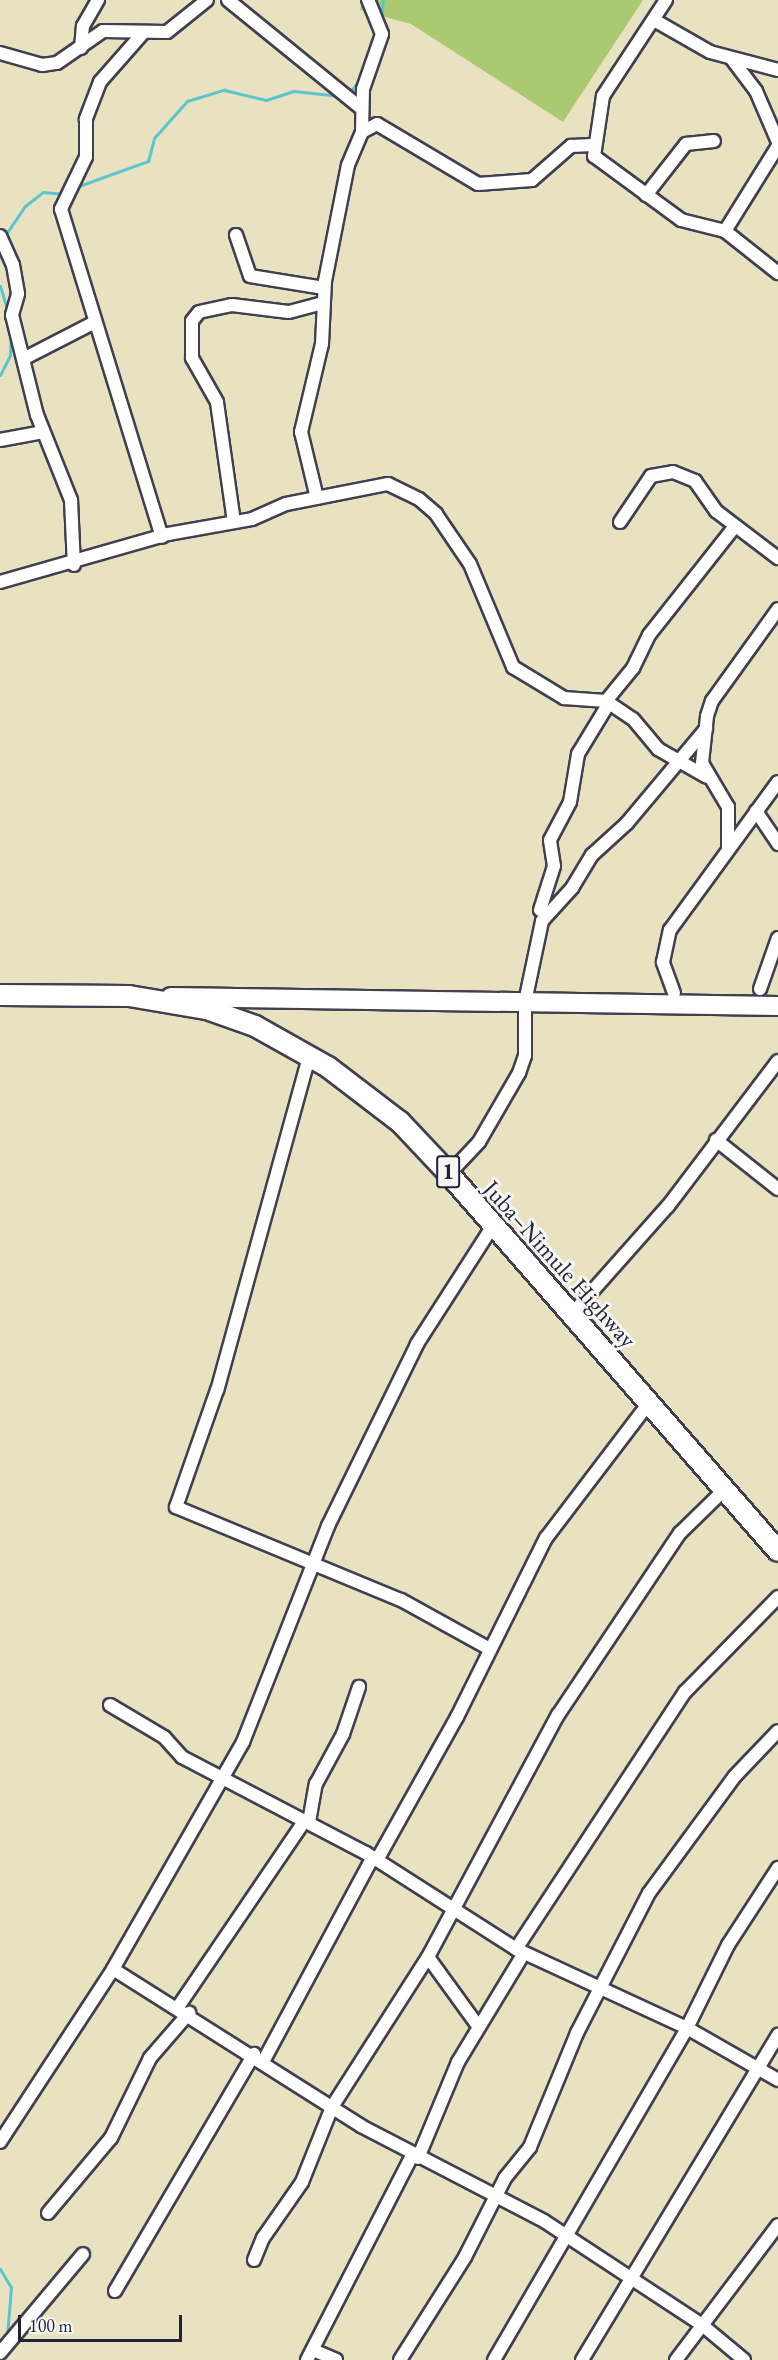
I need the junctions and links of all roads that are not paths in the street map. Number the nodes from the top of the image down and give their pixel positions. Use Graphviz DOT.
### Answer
graph roads {
  1 [pos="98,0"];
  2 [pos="207,0"];
  3 [pos="228,0"];
  4 [pos="368,0"];
  5 [pos="666,0"];
  6 [pos="654,20"];
  7 [pos="143,33"];
  8 [pos="81,48"];
  9 [pos="0,53"];
  10 [pos="731,58"];
  11 [pos="778,70"];
  12 [pos="362,109"];
  13 [pos="362,132"];
  14 [pos="714,141"];
  15 [pos="778,144"];
  16 [pos="592,145"];
  17 [pos="646,195"];
  18 [pos="725,231"];
  19 [pos="0,236"];
  20 [pos="236,236"];
  21 [pos="778,273"];
  22 [pos="324,288"];
  23 [pos="322,303"];
  24 [pos="95,322"];
  25 [pos="25,358"];
  26 [pos="43,432"];
  27 [pos="0,440"];
  28 [pos="317,498"];
  29 [pos="234,522"];
  30 [pos="620,522"];
  31 [pos="735,526"];
  32 [pos="162,537"];
  33 [pos="778,558"];
  34 [pos="74,565"];
  35 [pos="0,582"];
  36 [pos="778,609"];
  37 [pos="608,702"];
  38 [pos="706,729"];
  39 [pos="677,762"];
  40 [pos="707,777"];
  41 [pos="778,782"];
  42 [pos="756,811"];
  43 [pos="778,844"];
  44 [pos="728,847"];
  45 [pos="540,910"];
  46 [pos="778,938"];
  47 [pos="760,989"];
  48 [pos="674,993"];
  49 [pos="0,995"];
  50 [pos="129,996"];
  51 [pos="525,1002"];
  52 [pos="778,1006"];
  53 [pos="309,1057"];
  54 [pos="778,1061"];
  55 [pos="716,1140"];
  56 [pos="449,1174"];
  57 [pos="778,1188"];
  58 [pos="492,1227"];
  59 [pos="572,1314"];
  60 [pos="649,1403"];
  61 [pos="724,1490"];
  62 [pos="778,1551"];
  63 [pos="314,1564"];
  64 [pos="778,1597"];
  65 [pos="488,1648"];
  66 [pos="359,1687"];
  67 [pos="110,1705"];
  68 [pos="778,1731"];
  69 [pos="223,1779"];
  70 [pos="307,1821"];
  71 [pos="375,1858"];
  72 [pos="778,1868"];
  73 [pos="454,1910"];
  74 [pos="520,1951"];
  75 [pos="428,1957"];
  76 [pos="113,1969"];
  77 [pos="600,1986"];
  78 [pos="178,2007"];
  79 [pos="189,2013"];
  80 [pos="478,2026"];
  81 [pos="687,2028"];
  82 [pos="778,2035"];
  83 [pos="259,2057"];
  84 [pos="758,2065"];
  85 [pos="778,2080"];
  86 [pos="332,2107"];
  87 [pos="0,2142"];
  88 [pos="415,2157"];
  89 [pos="496,2195"];
  90 [pos="48,2212"];
  91 [pos="778,2225"];
  92 [pos="566,2236"];
  93 [pos="83,2254"];
  94 [pos="254,2260"];
  95 [pos="631,2278"];
  96 [pos="114,2290"];
  97 [pos="701,2325"];
  98 [pos="0,2353"];
  99 [pos="310,2355"];
  100 [pos="336,2360"];
  101 [pos="400,2360"];
  102 [pos="494,2360"];
  103 [pos="582,2360"];
  104 [pos="676,2360"];
  105 [pos="744,2360"];
  1 -- 8 [label="street"];
  2 -- 7 [label="street"];
  3 -- 12 [label="street"];
  4 -- 12 [label="street"];
  5 -- 6 [label="street"];
  6 -- 10 [label="street"];
  6 -- 16 [label="street"];
  7 -- 8 [label="street"];
  7 -- 24 [label="street"];
  8 -- 9 [label="street"];
  10 -- 11 [label="street"];
  10 -- 15 [label="street"];
  12 -- 13 [label="street"];
  13 -- 16 [label="street"];
  13 -- 22 [label="street"];
  14 -- 17 [label="street"];
  15 -- 18 [label="street"];
  16 -- 17 [label="street"];
  17 -- 18 [label="street"];
  18 -- 21 [label="street"];
  19 -- 25 [label="street"];
  20 -- 22 [label="street"];
  22 -- 23 [label="street"];
  23 -- 28 [label="street"];
  23 -- 29 [label="street"];
  24 -- 25 [label="street"];
  24 -- 32 [label="street"];
  25 -- 26 [label="street"];
  26 -- 27 [label="street"];
  26 -- 34 [label="street"];
  28 -- 29 [label="street"];
  28 -- 37 [label="street"];
  29 -- 32 [label="street"];
  30 -- 31 [label="street"];
  31 -- 33 [label="street"];
  31 -- 37 [label="street"];
  32 -- 34 [label="street"];
  34 -- 35 [label="street"];
  36 -- 38 [label="street"];
  37 -- 39 [label="street"];
  37 -- 45 [label="street"];
  38 -- 39 [label="street"];
  38 -- 40 [label="street"];
  39 -- 40 [label="street"];
  39 -- 51 [label="street"];
  40 -- 44 [label="street"];
  41 -- 42 [label="street"];
  42 -- 43 [label="street"];
  42 -- 44 [label="street"];
  44 -- 48 [label="street"];
  46 -- 47 [label="street"];
  49 -- 50 [label="main road, Juba–Nimule Highway / 1"];
  50 -- 51 [label="main road"];
  50 -- 53 [label="main road, Juba–Nimule Highway / 1"];
  51 -- 52 [label="main road"];
  51 -- 56 [label="street"];
  53 -- 56 [label="main road, Juba–Nimule Highway / 1"];
  53 -- 63 [label="street"];
  54 -- 55 [label="street"];
  55 -- 57 [label="street"];
  55 -- 59 [label="street"];
  56 -- 58 [label="main road, Juba–Nimule Highway / 1"];
  58 -- 59 [label="main road, Juba–Nimule Highway / 1"];
  58 -- 63 [label="street"];
  59 -- 60 [label="main road, Juba–Nimule Highway / 1"];
  60 -- 61 [label="main road, Juba–Nimule Highway / 1"];
  60 -- 65 [label="street"];
  61 -- 62 [label="main road, Juba–Nimule Highway / 1"];
  61 -- 73 [label="street"];
  63 -- 65 [label="street"];
  63 -- 69 [label="street"];
  64 -- 74 [label="street"];
  65 -- 71 [label="street"];
  66 -- 70 [label="street"];
  67 -- 69 [label="street"];
  68 -- 77 [label="street"];
  69 -- 70 [label="street"];
  69 -- 76 [label="street"];
  70 -- 71 [label="street"];
  70 -- 78 [label="street"];
  71 -- 73 [label="street"];
  71 -- 83 [label="street"];
  72 -- 81 [label="street"];
  73 -- 74 [label="street"];
  73 -- 75 [label="street"];
  74 -- 77 [label="street"];
  74 -- 80 [label="street"];
  75 -- 80 [label="street"];
  75 -- 86 [label="street"];
  76 -- 78 [label="street"];
  76 -- 87 [label="street"];
  77 -- 81 [label="street"];
  77 -- 89 [label="street"];
  78 -- 79 [label="street"];
  79 -- 83 [label="street"];
  79 -- 90 [label="street"];
  80 -- 88 [label="street"];
  81 -- 84 [label="street"];
  81 -- 92 [label="street"];
  82 -- 84 [label="street"];
  83 -- 86 [label="street"];
  83 -- 96 [label="street"];
  84 -- 85 [label="street"];
  84 -- 95 [label="street"];
  86 -- 88 [label="street"];
  86 -- 94 [label="street"];
  88 -- 89 [label="street"];
  88 -- 99 [label="street"];
  89 -- 92 [label="street"];
  89 -- 101 [label="street"];
  91 -- 97 [label="street"];
  92 -- 95 [label="street"];
  92 -- 102 [label="street"];
  93 -- 98 [label="street"];
  95 -- 97 [label="street"];
  95 -- 103 [label="street"];
  97 -- 104 [label="street"];
  97 -- 105 [label="street"];
  99 -- 100 [label="street"];
}
